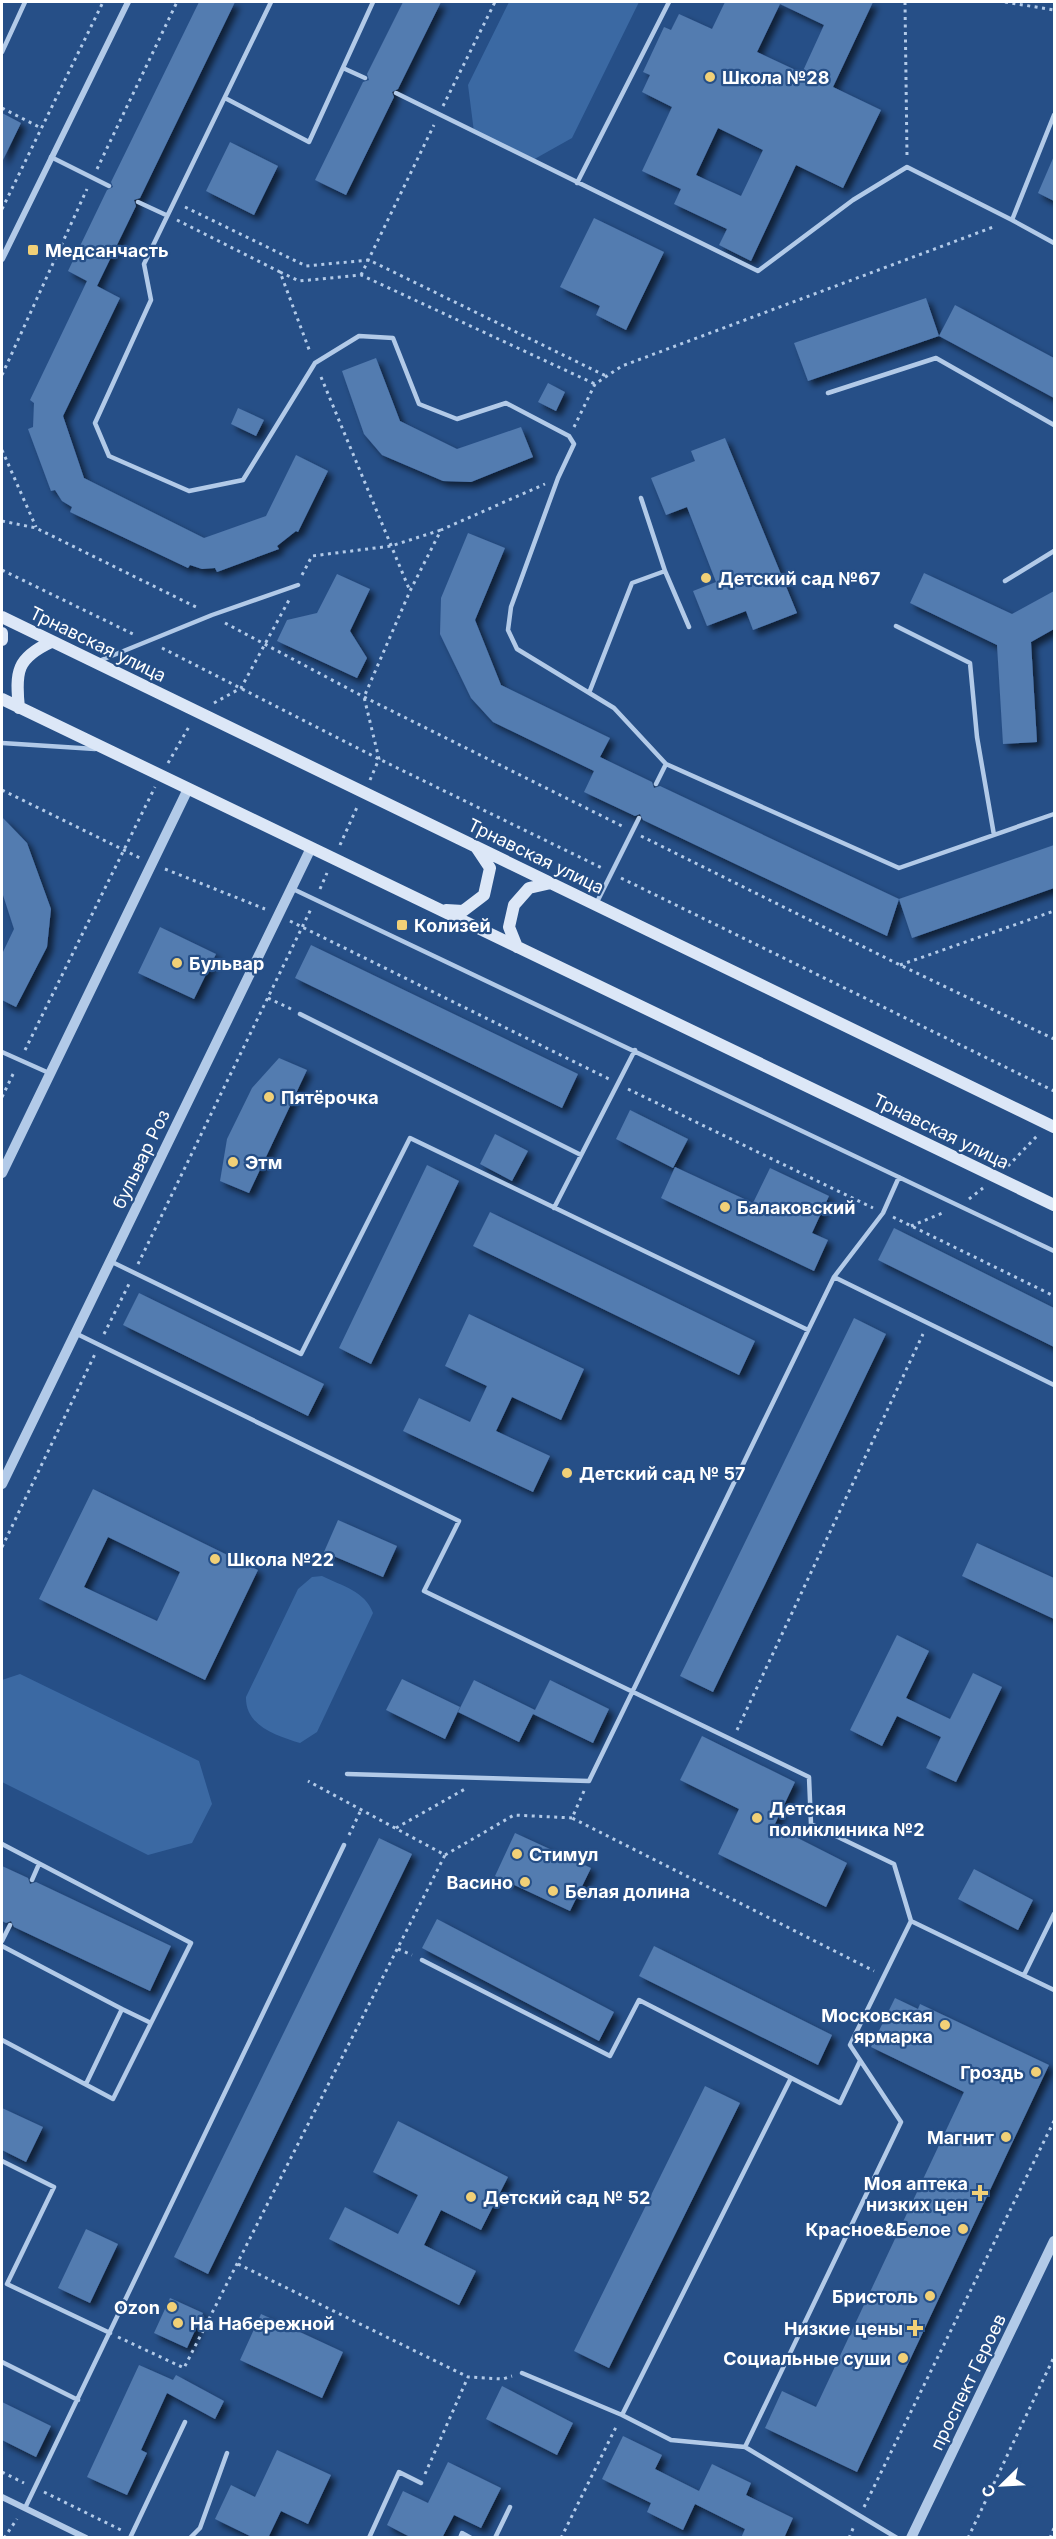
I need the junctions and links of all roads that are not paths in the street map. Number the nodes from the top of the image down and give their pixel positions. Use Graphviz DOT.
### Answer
graph roads {
  1 [pos="25,2"];
  2 [pos="128,2"];
  3 [pos="271,2"];
  4 [pos="373,2"];
  5 [pos="669,2"];
  6 [pos="2,52"];
  7 [pos="343,68"];
  8 [pos="365,78"];
  9 [pos="396,93"];
  10 [pos="225,98"];
  11 [pos="1054,116"];
  12 [pos="51,157"];
  13 [pos="578,183"];
  14 [pos="109,186"];
  15 [pos="138,202"];
  16 [pos="166,215"];
  17 [pos="1012,220"];
  18 [pos="1054,243"];
  19 [pos="2,259"];
  20 [pos="828,393"];
  21 [pos="1054,425"];
  22 [pos="641,498"];
  23 [pos="1054,551"];
  24 [pos="665,571"];
  25 [pos="1005,581"];
  26 [pos="298,585"];
  27 [pos="2,617"];
  28 [pos="896,626"];
  29 [pos="689,627"];
  30 [pos="2,633"];
  31 [pos="2,640"];
  32 [pos="51,642"];
  33 [pos="96,663"];
  34 [pos="589,693"];
  35 [pos="2,699"];
  36 [pos="19,708"];
  37 [pos="2,743"];
  38 [pos="105,749"];
  39 [pos="666,764"];
  40 [pos="656,784"];
  41 [pos="188,789"];
  42 [pos="1054,814"];
  43 [pos="639,818"];
  44 [pos="994,835"];
  45 [pos="476,847"];
  46 [pos="310,848"];
  47 [pos="551,883"];
  48 [pos="291,889"];
  49 [pos="596,905"];
  50 [pos="436,909"];
  51 [pos="517,947"];
  52 [pos="300,1014"];
  53 [pos="634,1050"];
  54 [pos="2,1052"];
  55 [pos="50,1073"];
  56 [pos="1054,1127"];
  57 [pos="581,1155"];
  58 [pos="2,1173"];
  59 [pos="899,1177"];
  60 [pos="1054,1205"];
  61 [pos="554,1208"];
  62 [pos="1054,1251"];
  63 [pos="111,1261"];
  64 [pos="834,1277"];
  65 [pos="808,1330"];
  66 [pos="75,1333"];
  67 [pos="1054,1385"];
  68 [pos="2,1484"];
  69 [pos="634,1691"];
  70 [pos="347,1774"];
  71 [pos="2,1844"];
  72 [pos="344,1845"];
  73 [pos="39,1864"];
  74 [pos="32,1880"];
  75 [pos="1054,1914"];
  76 [pos="911,1921"];
  77 [pos="10,1925"];
  78 [pos="2,1944"];
  79 [pos="422,1960"];
  80 [pos="1024,1976"];
  81 [pos="1054,1990"];
  82 [pos="122,2009"];
  83 [pos="151,2023"];
  84 [pos="2,2040"];
  85 [pos="860,2061"];
  86 [pos="791,2078"];
  87 [pos="86,2084"];
  88 [pos="2,2162"];
  89 [pos="1054,2241"];
  90 [pos="110,2333"];
  91 [pos="2,2362"];
  92 [pos="522,2373"];
  93 [pos="78,2400"];
  94 [pos="622,2415"];
  95 [pos="185,2422"];
  96 [pos="745,2447"];
  97 [pos="227,2453"];
  98 [pos="421,2483"];
  99 [pos="2,2497"];
  100 [pos="510,2507"];
  101 [pos="25,2508"];
  102 [pos="131,2536"];
  103 [pos="86,2538"];
  104 [pos="190,2538"];
  105 [pos="369,2538"];
  106 [pos="460,2538"];
  107 [pos="471,2538"];
  108 [pos="495,2538"];
  109 [pos="897,2538"];
  110 [pos="910,2538"];
  1 -- 6 [label="lane"];
  2 -- 12 [label="street"];
  3 -- 10 [label="lane"];
  4 -- 7 [label="lane"];
  5 -- 13 [label="lane"];
  7 -- 8 [label="lane"];
  7 -- 10 [label="lane"];
  9 -- 13 [label="lane"];
  10 -- 16 [label="lane"];
  11 -- 17 [label="lane"];
  12 -- 14 [label="lane"];
  12 -- 19 [label="street"];
  13 -- 17 [label="lane"];
  15 -- 16 [label="lane"];
  16 -- 34 [label="lane"];
  17 -- 18 [label="lane"];
  20 -- 21 [label="lane"];
  22 -- 24 [label="lane"];
  23 -- 25 [label="lane"];
  24 -- 29 [label="lane"];
  24 -- 34 [label="lane"];
  26 -- 33 [label="lane"];
  27 -- 32 [label="main road, Трнавская улица"];
  28 -- 44 [label="lane"];
  30 -- 31 [label="main road"];
  32 -- 33 [label="main road, Трнавская улица"];
  32 -- 36 [label="main road"];
  33 -- 45 [label="main road, Трнавская улица"];
  34 -- 39 [label="lane"];
  35 -- 36 [label="main road, Трнавская улица"];
  36 -- 38 [label="main road, Трнавская улица"];
  37 -- 38 [label="lane"];
  38 -- 41 [label="main road, Трнавская улица"];
  39 -- 40 [label="lane"];
  39 -- 44 [label="lane"];
  41 -- 46 [label="main road, Трнавская улица"];
  41 -- 55 [label="street"];
  42 -- 44 [label="lane"];
  43 -- 49 [label="lane"];
  45 -- 47 [label="main road, Трнавская улица"];
  45 -- 50 [label="main road"];
  46 -- 48 [label="street, бульвар Роз"];
  46 -- 50 [label="main road, Трнавская улица"];
  47 -- 49 [label="main road, Трнавская улица"];
  47 -- 51 [label="main road"];
  48 -- 53 [label="lane"];
  48 -- 63 [label="street, бульвар Роз"];
  49 -- 56 [label="main road, Трнавская улица"];
  50 -- 51 [label="main road, Трнавская улица"];
  51 -- 60 [label="main road, Трнавская улица"];
  52 -- 57 [label="lane"];
  53 -- 57 [label="lane"];
  53 -- 59 [label="lane"];
  54 -- 55 [label="lane"];
  55 -- 58 [label="street"];
  57 -- 61 [label="lane"];
  59 -- 62 [label="lane"];
  59 -- 64 [label="lane"];
  61 -- 63 [label="lane"];
  61 -- 65 [label="lane"];
  63 -- 66 [label="street, бульвар Роз"];
  64 -- 65 [label="lane"];
  64 -- 67 [label="lane"];
  65 -- 69 [label="lane"];
  66 -- 68 [label="street, бульвар Роз"];
  66 -- 69 [label="lane"];
  69 -- 70 [label="lane"];
  69 -- 76 [label="lane"];
  71 -- 73 [label="lane"];
  72 -- 90 [label="lane"];
  73 -- 74 [label="lane"];
  73 -- 83 [label="lane"];
  75 -- 80 [label="lane"];
  76 -- 80 [label="lane"];
  76 -- 85 [label="lane"];
  77 -- 78 [label="lane"];
  78 -- 82 [label="lane"];
  79 -- 86 [label="lane"];
  80 -- 81 [label="lane"];
  82 -- 83 [label="lane"];
  82 -- 87 [label="lane"];
  83 -- 87 [label="lane"];
  84 -- 87 [label="lane"];
  85 -- 86 [label="lane"];
  85 -- 96 [label="lane"];
  86 -- 94 [label="lane"];
  88 -- 90 [label="lane"];
  89 -- 110 [label="street, проспект Героев"];
  90 -- 93 [label="lane"];
  91 -- 93 [label="lane"];
  92 -- 94 [label="lane"];
  93 -- 101 [label="lane"];
  94 -- 96 [label="lane"];
  95 -- 102 [label="lane"];
  96 -- 109 [label="lane"];
  97 -- 104 [label="lane"];
  98 -- 105 [label="lane"];
  99 -- 101 [label="street"];
  100 -- 108 [label="lane"];
  101 -- 103 [label="street"];
  106 -- 107 [label="lane"];
}
